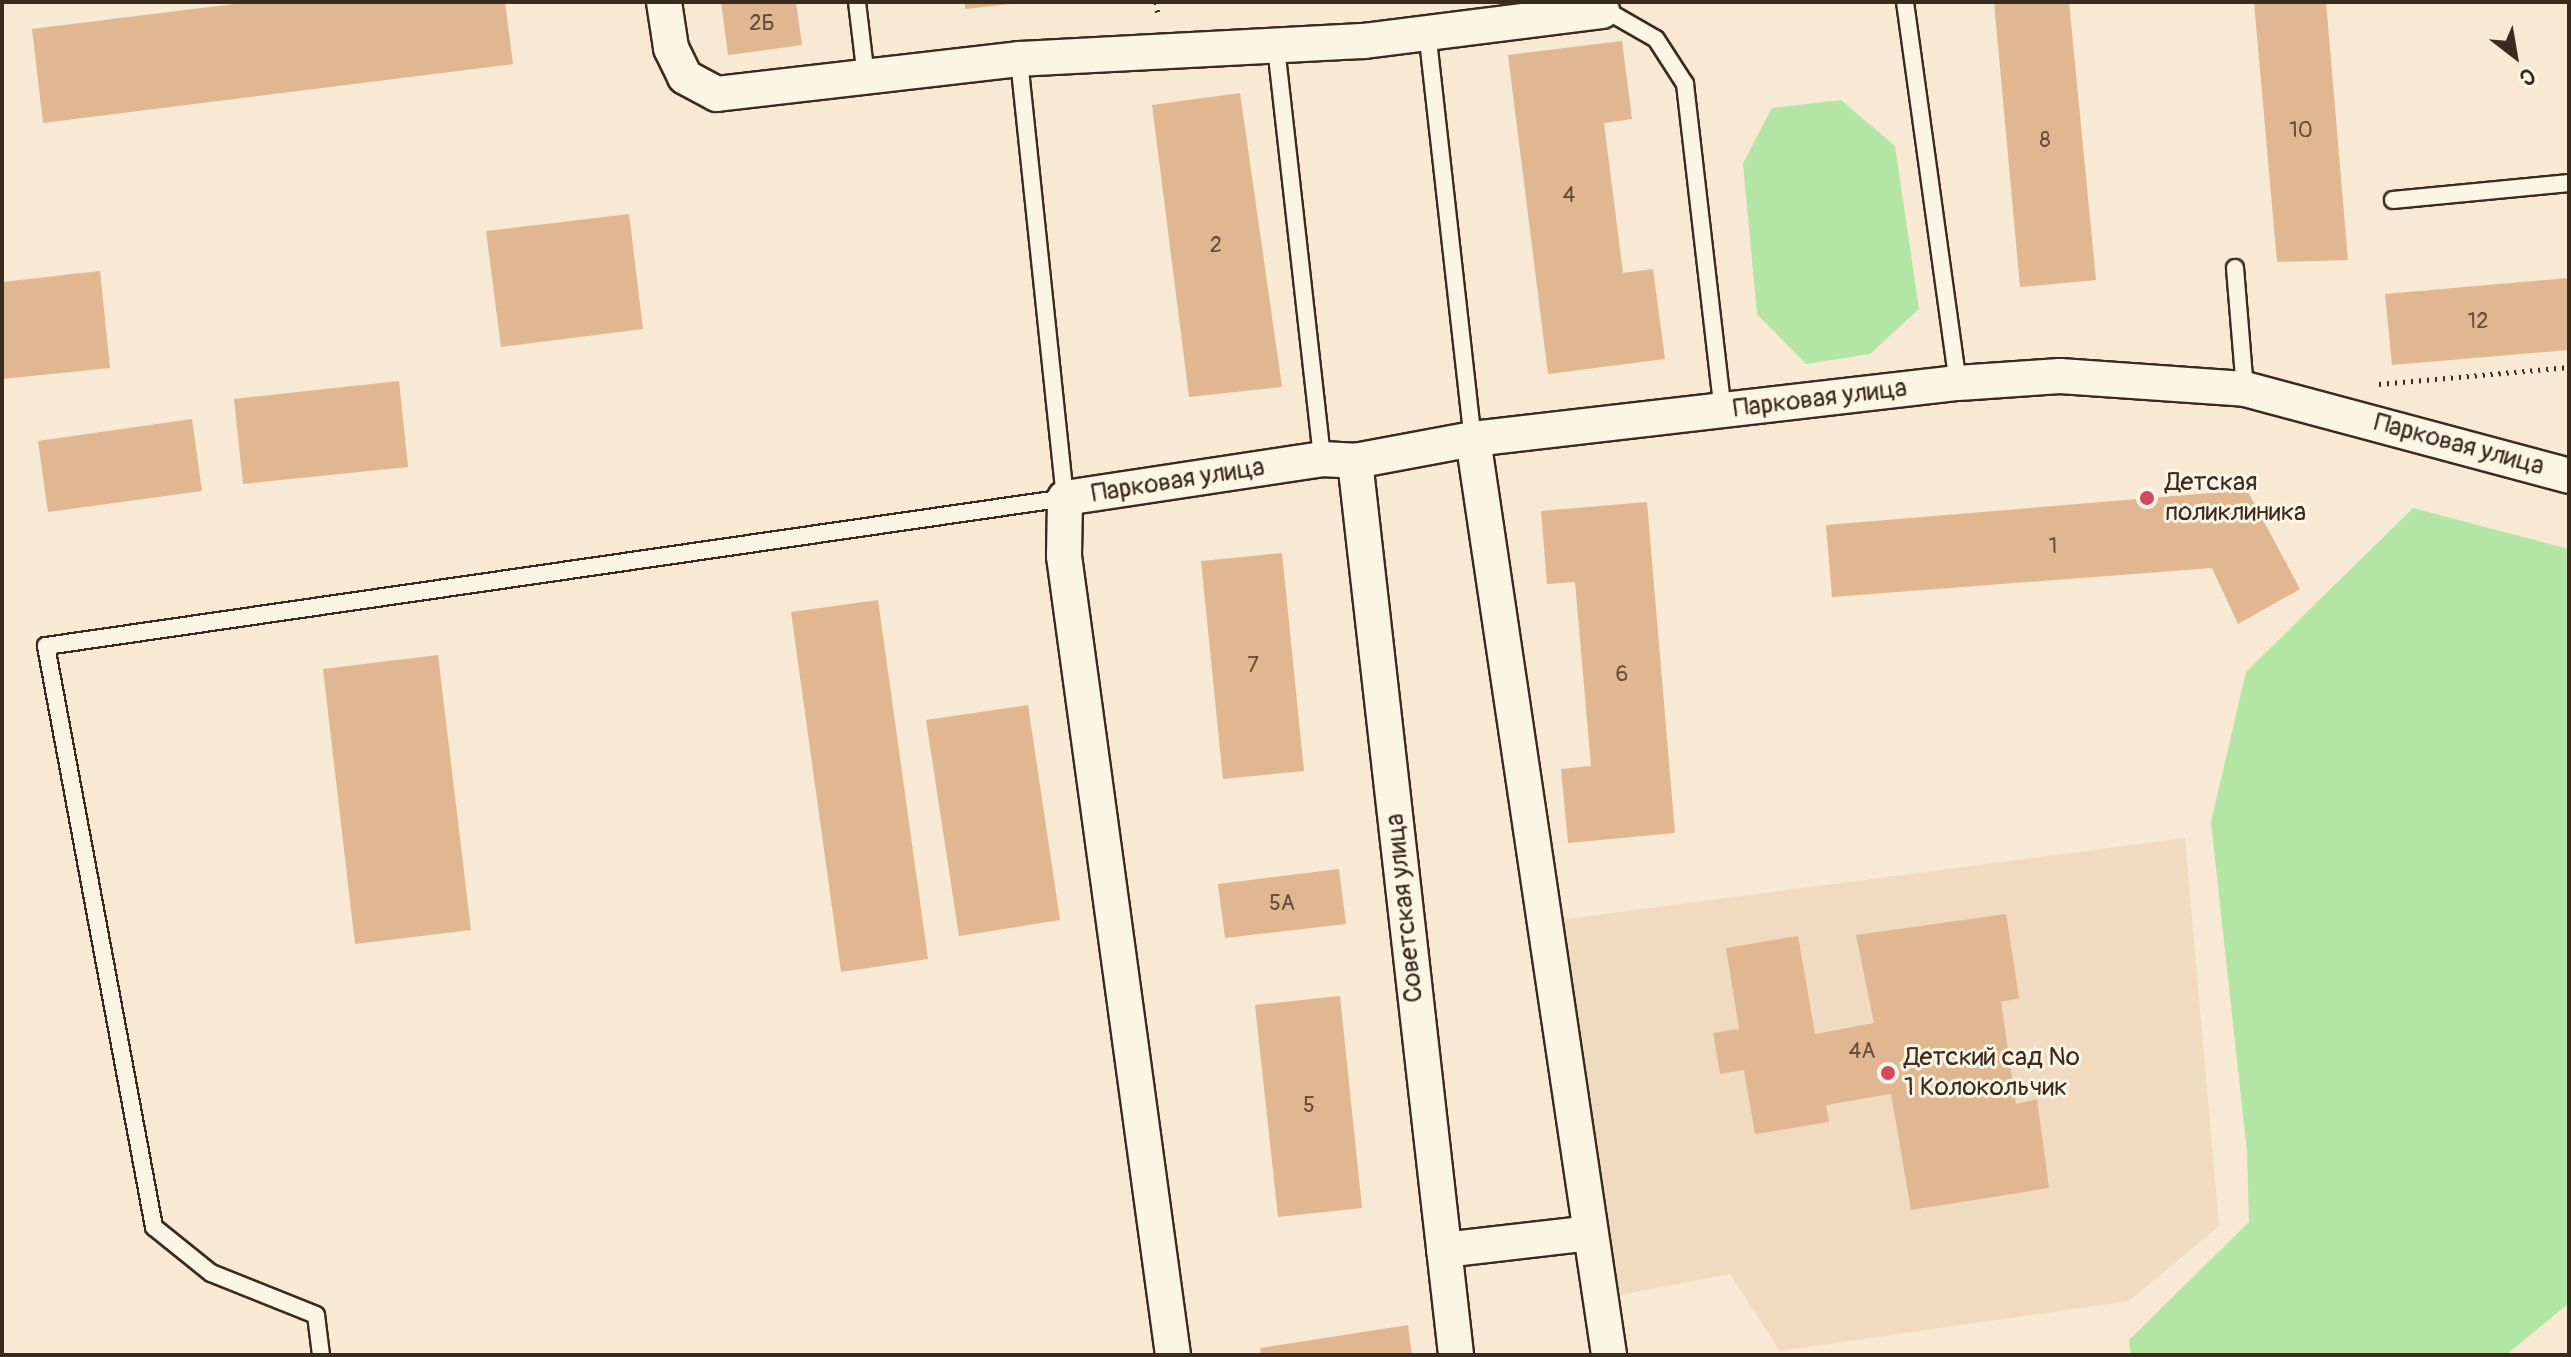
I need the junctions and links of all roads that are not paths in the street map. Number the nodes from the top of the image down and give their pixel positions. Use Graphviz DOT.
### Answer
graph roads {
  1 [pos="664,2"];
  2 [pos="857,2"];
  3 [pos="1905,2"];
  4 [pos="1602,6"];
  5 [pos="1516,11"];
  6 [pos="1427,30"];
  7 [pos="1276,47"];
  8 [pos="1019,59"];
  9 [pos="866,78"];
  10 [pos="2569,183"];
  11 [pos="2393,200"];
  12 [pos="2235,268"];
  13 [pos="1958,383"];
  14 [pos="2245,389"];
  15 [pos="1723,410"];
  16 [pos="1473,439"];
  17 [pos="1339,460"];
  18 [pos="2569,476"];
  19 [pos="1065,498"];
  20 [pos="1590,1233"];
  21 [pos="1444,1250"];
  22 [pos="321,1355"];
  23 [pos="1173,1355"];
  24 [pos="1456,1355"];
  25 [pos="1609,1355"];
  1 -- 9 [label="street"];
  2 -- 9 [label="lane"];
  3 -- 13 [label="lane"];
  4 -- 5 [label="street"];
  4 -- 15 [label="lane"];
  5 -- 6 [label="street"];
  6 -- 7 [label="street"];
  6 -- 16 [label="lane"];
  7 -- 8 [label="street"];
  7 -- 17 [label="lane"];
  8 -- 9 [label="street"];
  8 -- 19 [label="lane"];
  10 -- 11 [label="lane"];
  12 -- 14 [label="lane"];
  13 -- 14 [label="street, Парковая улица"];
  13 -- 15 [label="street, Парковая улица"];
  14 -- 18 [label="street, Парковая улица"];
  15 -- 16 [label="street, Парковая улица"];
  16 -- 17 [label="street, Парковая улица"];
  16 -- 20 [label="street"];
  17 -- 19 [label="street, Парковая улица"];
  17 -- 21 [label="street, Советская улица"];
  19 -- 22 [label="lane"];
  19 -- 23 [label="street"];
  20 -- 21 [label="street"];
  20 -- 25 [label="street"];
  21 -- 24 [label="street, Советская улица"];
}
